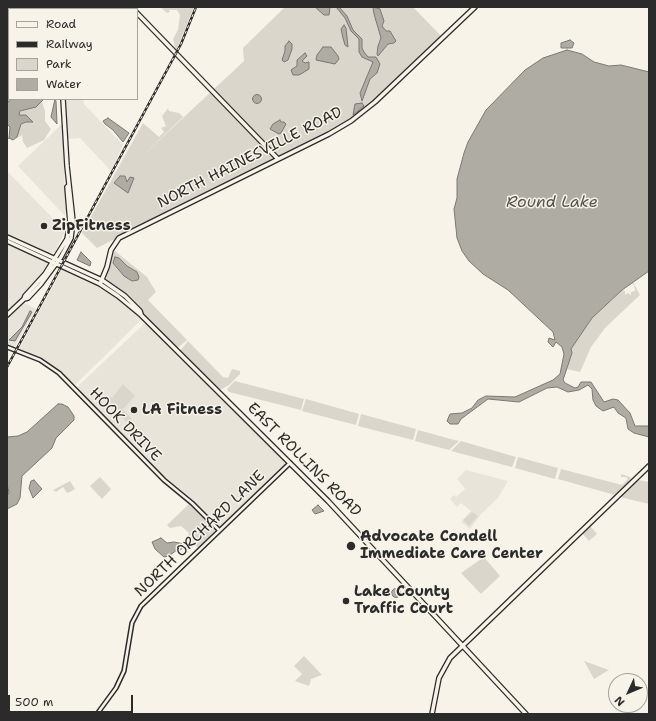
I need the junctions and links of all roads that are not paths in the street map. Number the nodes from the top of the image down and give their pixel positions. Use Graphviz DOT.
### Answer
graph roads {
  1 [pos="475,7"];
  2 [pos="138,14"];
  3 [pos="63,100"];
  4 [pos="278,160"];
  5 [pos="7,237"];
  6 [pos="7,241"];
  7 [pos="56,261"];
  8 [pos="102,280"];
  9 [pos="100,284"];
  10 [pos="7,315"];
  11 [pos="141,315"];
  12 [pos="7,347"];
  13 [pos="290,462"];
  14 [pos="649,466"];
  15 [pos="219,530"];
  16 [pos="463,645"];
  17 [pos="98,714"];
  18 [pos="432,714"];
  19 [pos="526,714"];
  1 -- 4 [label="main road, NORTH HAINESVILLE ROAD"];
  2 -- 4 [label="main road"];
  3 -- 7 [label="main road"];
  4 -- 8 [label="main road, NORTH HAINESVILLE ROAD"];
  5 -- 7 [label="main road, EAST ROLLINS ROAD"];
  6 -- 7 [label="main road, EAST ROLLINS ROAD"];
  7 -- 8 [label="main road, EAST ROLLINS ROAD"];
  7 -- 9 [label="main road, EAST ROLLINS ROAD"];
  7 -- 10 [label="main road"];
  8 -- 9 [label="main road, NORTH HAINESVILLE ROAD"];
  8 -- 11 [label="main road, EAST ROLLINS ROAD"];
  9 -- 11 [label="main road, EAST ROLLINS ROAD"];
  11 -- 13 [label="main road, EAST ROLLINS ROAD"];
  12 -- 15 [label="street, HOOK DRIVE"];
  13 -- 15 [label="street, NORTH ORCHARD LANE"];
  13 -- 16 [label="main road, EAST ROLLINS ROAD"];
  14 -- 16 [label="main road"];
  15 -- 17 [label="street, NORTH ORCHARD LANE"];
  16 -- 18 [label="main road"];
  16 -- 19 [label="main road, EAST ROLLINS ROAD"];
}
